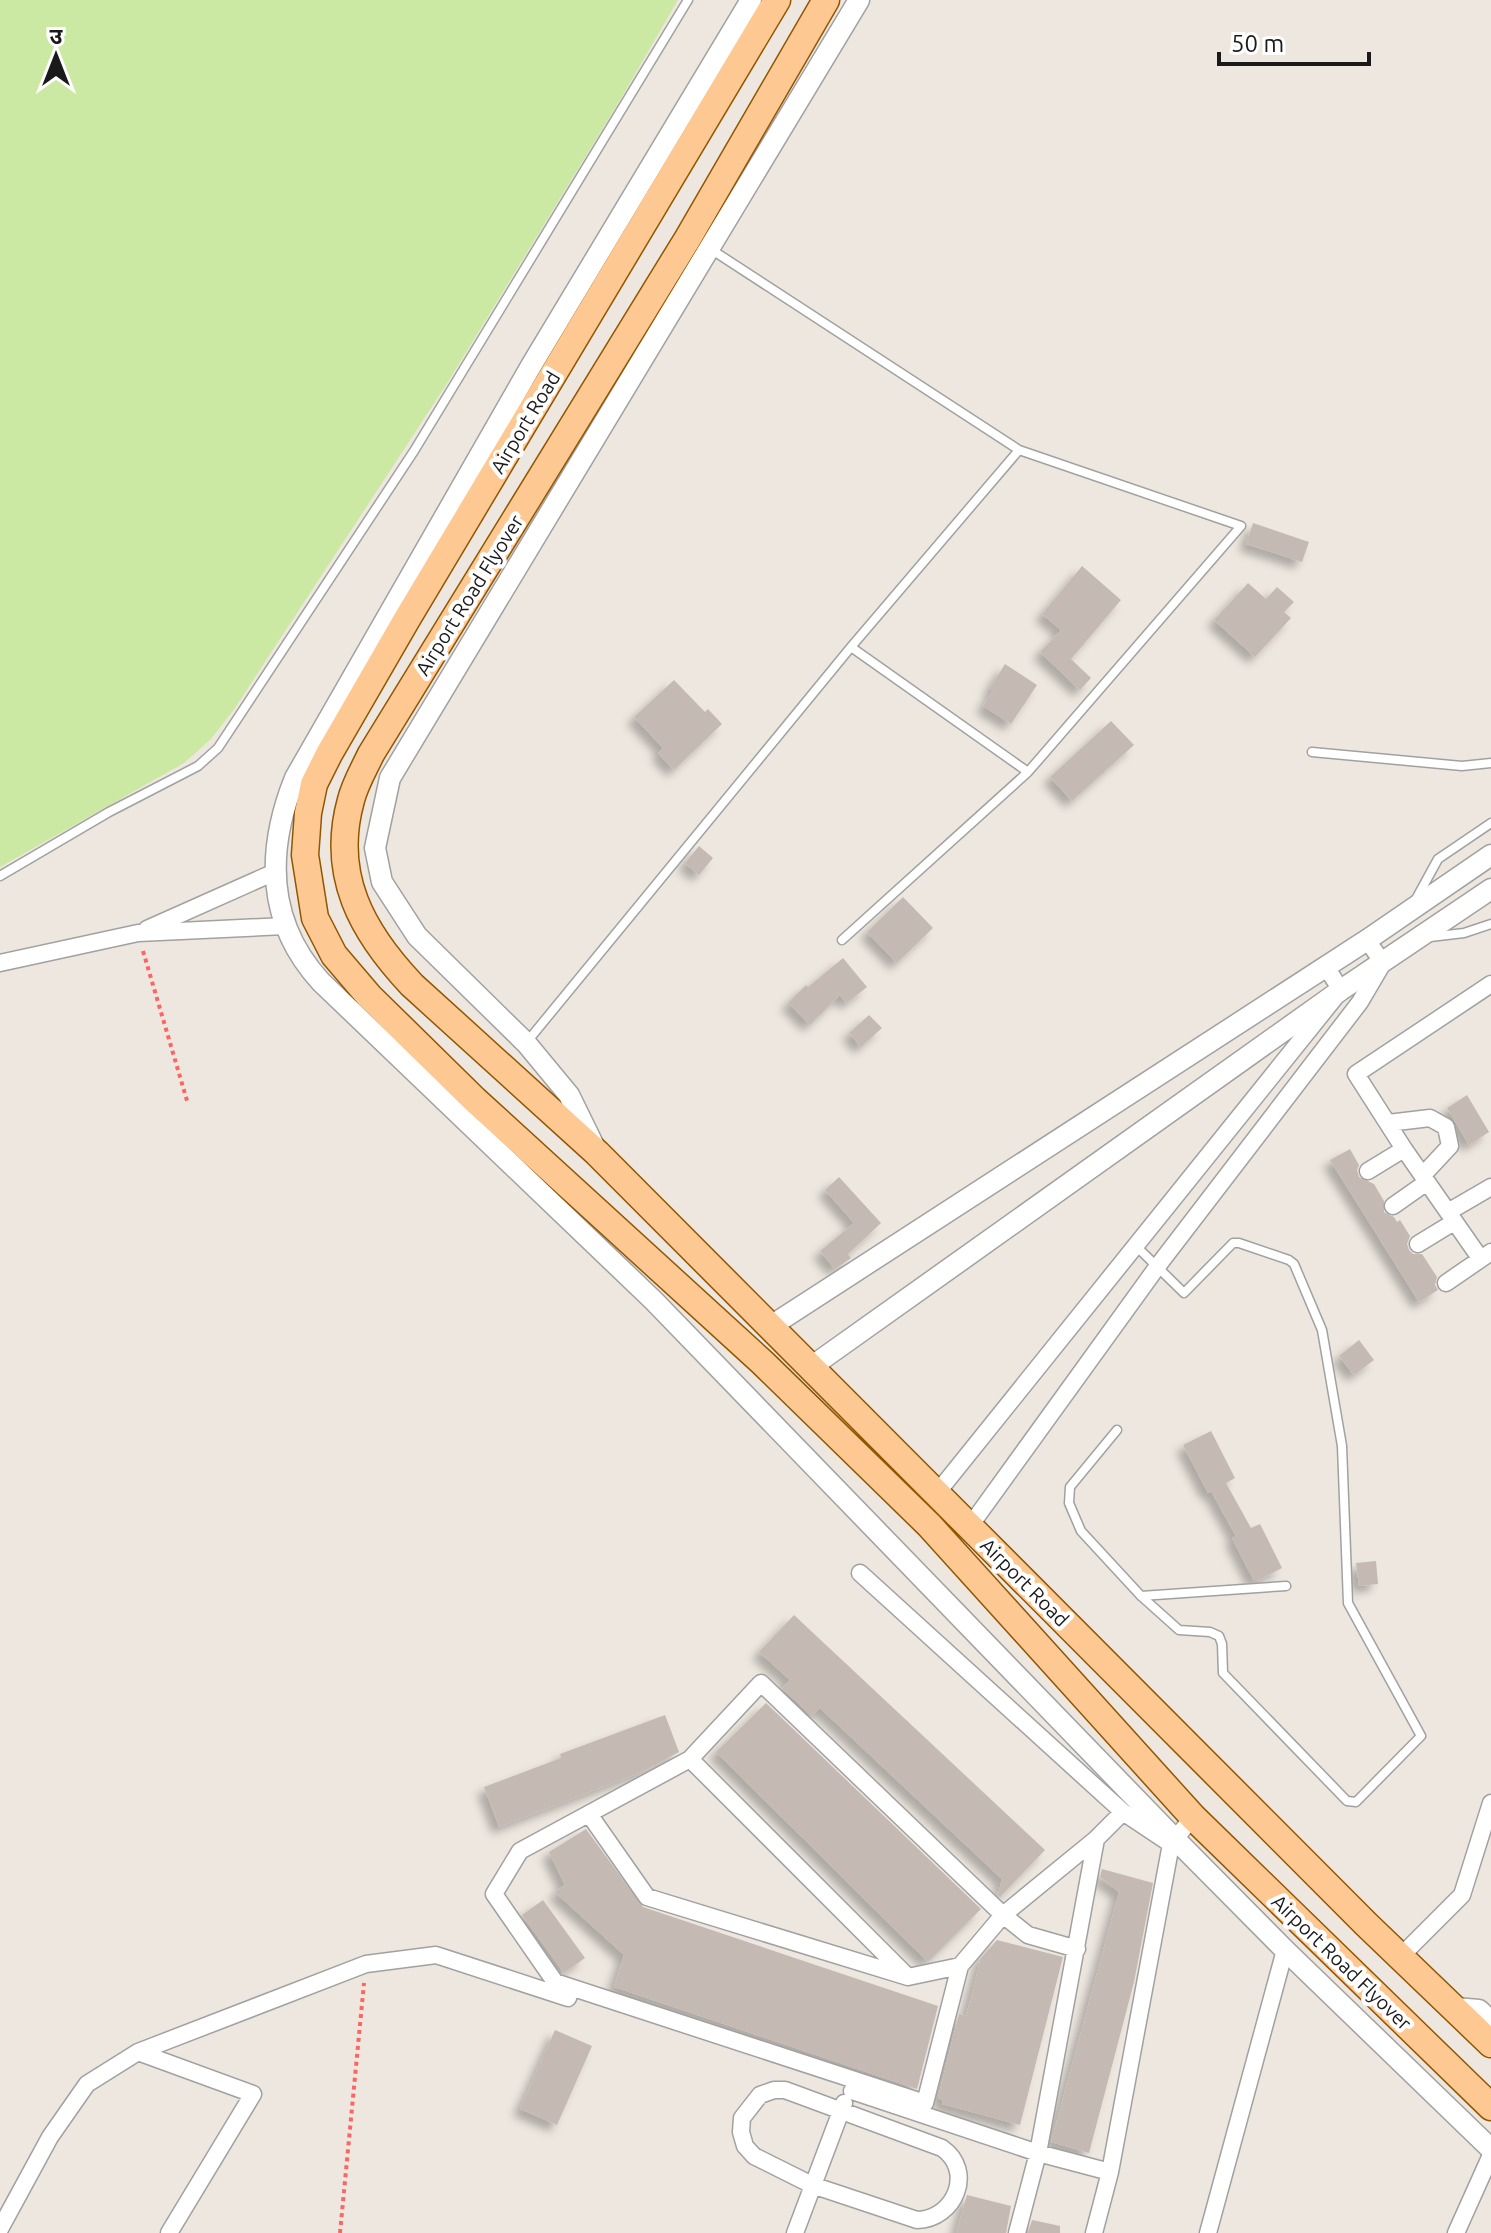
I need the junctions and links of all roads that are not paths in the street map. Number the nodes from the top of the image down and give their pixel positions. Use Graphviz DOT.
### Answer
graph roads {
  1 [pos="688,0"];
  2 [pos="751,0"];
  3 [pos="777,0"];
  4 [pos="826,0"];
  5 [pos="859,0"];
  6 [pos="708,248"];
  7 [pos="1019,450"];
  8 [pos="851,647"];
  9 [pos="1312,752"];
  10 [pos="1491,763"];
  11 [pos="1028,772"];
  12 [pos="1491,823"];
  13 [pos="1491,855"];
  14 [pos="275,872"];
  15 [pos="0,876"];
  16 [pos="1491,889"];
  17 [pos="1409,912"];
  18 [pos="1491,924"];
  19 [pos="285,926"];
  20 [pos="138,933"];
  21 [pos="1416,939"];
  22 [pos="842,940"];
  23 [pos="1367,940"];
  24 [pos="0,963"];
  25 [pos="1383,963"];
  26 [pos="1326,967"];
  27 [pos="1491,984"];
  28 [pos="1341,990"];
  29 [pos="526,1043"];
  30 [pos="1388,1123"];
  31 [pos="1404,1149"];
  32 [pos="597,1153"];
  33 [pos="1368,1171"];
  34 [pos="1425,1178"];
  35 [pos="1491,1187"];
  36 [pos="1393,1206"];
  37 [pos="1451,1217"];
  38 [pos="1418,1244"];
  39 [pos="1136,1245"];
  40 [pos="1486,1255"];
  41 [pos="1157,1267"];
  42 [pos="1446,1283"];
  43 [pos="771,1326"];
  44 [pos="811,1367"];
  45 [pos="1117,1430"];
  46 [pos="937,1493"];
  47 [pos="970,1526"];
  48 [pos="860,1573"];
  49 [pos="1286,1586"];
  50 [pos="1141,1596"];
  51 [pos="690,1759"];
  52 [pos="1491,1803"];
  53 [pos="1123,1812"];
  54 [pos="589,1814"];
  55 [pos="1193,1817"];
  56 [pos="1096,1839"];
  57 [pos="1172,1841"];
  58 [pos="1003,1915"];
  59 [pos="1077,1949"];
  60 [pos="1285,1950"];
  61 [pos="1400,1957"];
  62 [pos="960,1966"];
  63 [pos="908,1977"];
  64 [pos="1455,2008"];
  65 [pos="1491,2022"];
  66 [pos="1491,2044"];
  67 [pos="138,2052"];
  68 [pos="849,2090"];
  69 [pos="1491,2107"];
  70 [pos="841,2111"];
  71 [pos="1491,2152"];
  72 [pos="1038,2153"];
  73 [pos="1110,2172"];
  74 [pos="812,2185"];
  75 [pos="0,2229"];
  76 [pos="169,2233"];
  77 [pos="795,2233"];
  78 [pos="1017,2233"];
  79 [pos="1094,2233"];
  80 [pos="1208,2233"];
  81 [pos="1456,2233"];
  1 -- 15 [label="lane"];
  2 -- 14 [label="street"];
  3 -- 55 [label="main road, Airport Road"];
  4 -- 32 [label="main road, Airport Road Flyover"];
  5 -- 6 [label="street"];
  6 -- 7 [label="lane"];
  6 -- 29 [label="street"];
  7 -- 8 [label="lane"];
  7 -- 11 [label="lane"];
  8 -- 11 [label="lane"];
  8 -- 29 [label="lane"];
  9 -- 10 [label="lane"];
  11 -- 22 [label="lane"];
  12 -- 17 [label="lane"];
  13 -- 17 [label="street"];
  14 -- 19 [label="street"];
  14 -- 20 [label="street"];
  16 -- 21 [label="street"];
  17 -- 23 [label="street"];
  18 -- 21 [label="lane"];
  19 -- 20 [label="street"];
  19 -- 57 [label="street"];
  20 -- 24 [label="street"];
  21 -- 25 [label="street"];
  23 -- 25 [label="street"];
  23 -- 26 [label="street"];
  25 -- 28 [label="street"];
  25 -- 41 [label="street"];
  26 -- 28 [label="street"];
  26 -- 43 [label="street"];
  27 -- 30 [label="street"];
  28 -- 39 [label="street"];
  28 -- 44 [label="street"];
  29 -- 32 [label="street"];
  30 -- 31 [label="street"];
  30 -- 34 [label="street"];
  31 -- 33 [label="street"];
  31 -- 34 [label="street"];
  32 -- 43 [label="main road, Airport Road"];
  34 -- 36 [label="street"];
  34 -- 37 [label="street"];
  35 -- 37 [label="street"];
  37 -- 38 [label="street"];
  37 -- 40 [label="street"];
  39 -- 41 [label="lane"];
  39 -- 46 [label="street"];
  40 -- 42 [label="street"];
  41 -- 47 [label="street"];
  41 -- 50 [label="lane"];
  43 -- 44 [label="main road, Airport Road"];
  44 -- 46 [label="main road, Airport Road"];
  45 -- 50 [label="lane"];
  46 -- 47 [label="main road, Airport Road"];
  47 -- 61 [label="main road, Airport Road"];
  48 -- 53 [label="street"];
  49 -- 50 [label="lane"];
  51 -- 54 [label="street"];
  51 -- 58 [label="street"];
  51 -- 63 [label="street"];
  52 -- 61 [label="street"];
  53 -- 56 [label="street"];
  53 -- 57 [label="street"];
  54 -- 62 [label="street"];
  54 -- 63 [label="street"];
  55 -- 57 [label="street"];
  55 -- 69 [label="main road, Airport Road Flyover"];
  56 -- 58 [label="street"];
  56 -- 59 [label="street"];
  57 -- 60 [label="street"];
  57 -- 73 [label="street"];
  58 -- 59 [label="street"];
  58 -- 62 [label="street"];
  59 -- 72 [label="street"];
  60 -- 71 [label="street"];
  60 -- 80 [label="street"];
  61 -- 64 [label="main road, Airport Road"];
  62 -- 63 [label="street"];
  64 -- 65 [label="street"];
  64 -- 66 [label="main road"];
  67 -- 68 [label="street"];
  67 -- 75 [label="street"];
  67 -- 76 [label="street"];
  68 -- 70 [label="street"];
  68 -- 72 [label="street"];
  70 -- 74 [label="street"];
  70 -- 74 [label="street"];
  70 -- 74 [label="street"];
  71 -- 81 [label="street"];
  72 -- 73 [label="street"];
  72 -- 78 [label="street"];
  73 -- 79 [label="street"];
  74 -- 77 [label="street"];
}
